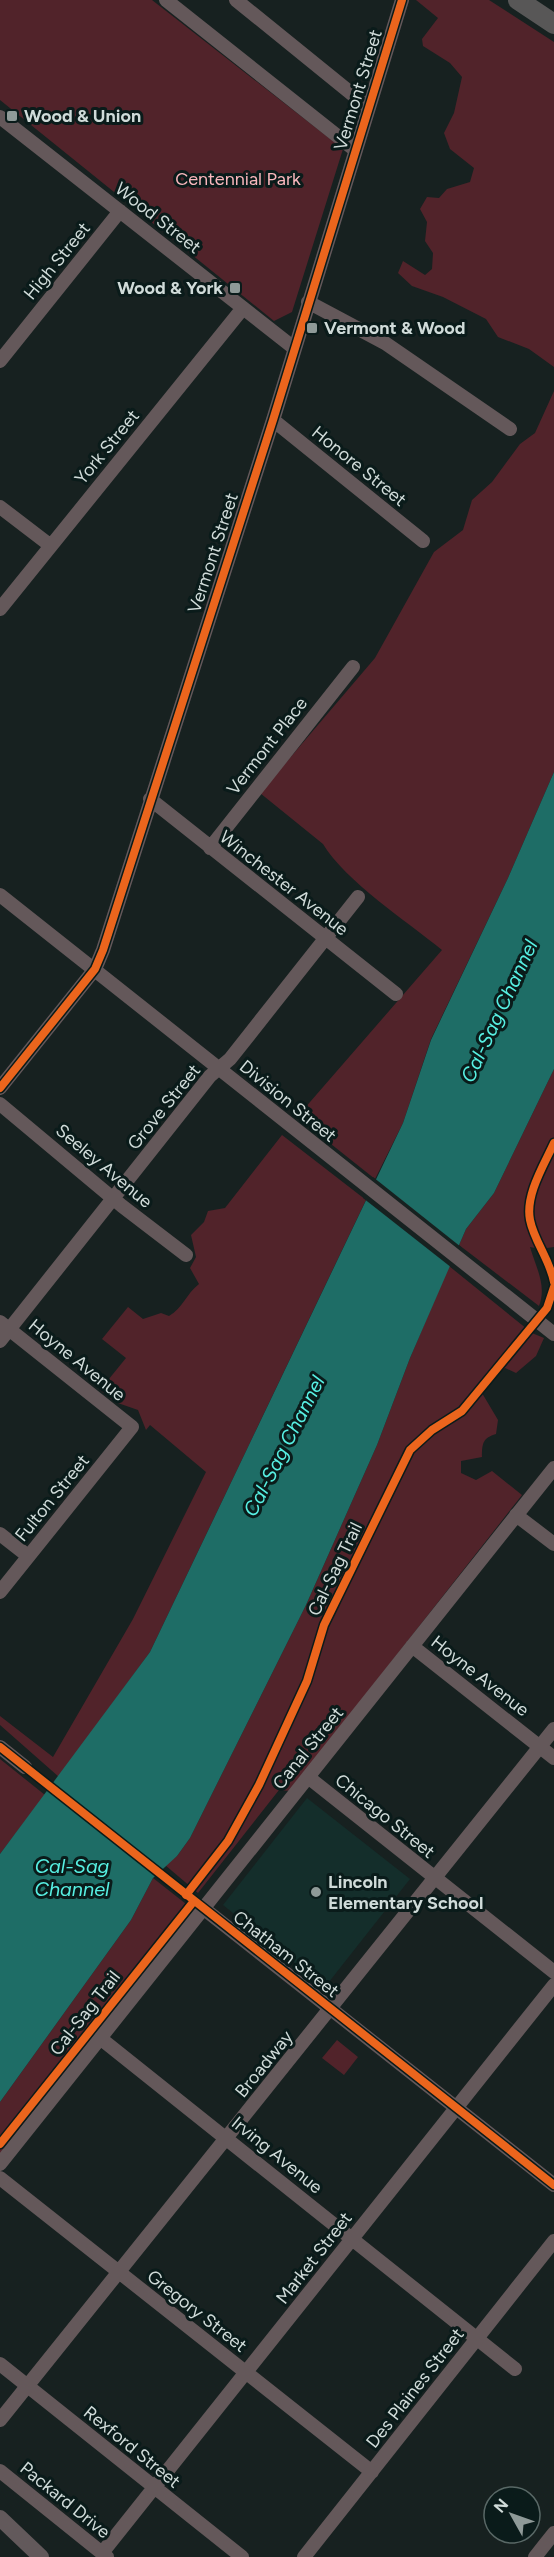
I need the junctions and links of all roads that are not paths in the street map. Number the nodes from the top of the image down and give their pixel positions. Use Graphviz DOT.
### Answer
graph roads {
  1 [pos="166,0"];
  2 [pos="236,0"];
  3 [pos="402,0"];
  4 [pos="518,0"];
  5 [pos="554,24"];
  6 [pos="368,107"];
  7 [pos="0,118"];
  8 [pos="355,150"];
  9 [pos="120,211"];
  10 [pos="308,302"];
  11 [pos="243,308"];
  12 [pos="294,348"];
  13 [pos="0,361"];
  14 [pos="273,420"];
  15 [pos="510,429"];
  16 [pos="0,507"];
  17 [pos="423,541"];
  18 [pos="51,546"];
  19 [pos="0,609"];
  20 [pos="353,667"];
  21 [pos="150,799"];
  22 [pos="210,848"];
  23 [pos="0,895"];
  24 [pos="358,897"];
  25 [pos="325,939"];
  26 [pos="95,969"];
  27 [pos="396,994"];
  28 [pos="219,1069"];
  29 [pos="0,1088"];
  30 [pos="0,1104"];
  31 [pos="114,1198"];
  32 [pos="186,1255"];
  33 [pos="5,1325"];
  34 [pos="554,1334"];
  35 [pos="0,1341"];
  36 [pos="132,1427"];
  37 [pos="554,1468"];
  38 [pos="516,1515"];
  39 [pos="0,1534"];
  40 [pos="554,1545"];
  41 [pos="28,1557"];
  42 [pos="0,1592"];
  43 [pos="412,1646"];
  44 [pos="554,1729"];
  45 [pos="540,1746"];
  46 [pos="0,1747"];
  47 [pos="554,1758"];
  48 [pos="25,1767"];
  49 [pos="308,1777"];
  50 [pos="434,1878"];
  51 [pos="203,1908"];
  52 [pos="554,1972"];
  53 [pos="554,1985"];
  54 [pos="331,2008"];
  55 [pos="100,2038"];
  56 [pos="457,2108"];
  57 [pos="227,2138"];
  58 [pos="0,2164"];
  59 [pos="0,2178"];
  60 [pos="554,2185"];
  61 [pos="353,2238"];
  62 [pos="554,2241"];
  63 [pos="120,2273"];
  64 [pos="477,2338"];
  65 [pos="0,2364"];
  66 [pos="515,2369"];
  67 [pos="247,2373"];
  68 [pos="28,2386"];
  69 [pos="0,2420"];
  70 [pos="0,2471"];
  71 [pos="372,2472"];
  72 [pos="154,2489"];
  73 [pos="0,2518"];
  74 [pos="554,2533"];
  75 [pos="104,2555"];
  76 [pos="41,2557"];
  77 [pos="242,2557"];
  78 [pos="304,2557"];
  79 [pos="535,2557"];
  1 -- 8 [label="street"];
  2 -- 6 [label="street"];
  3 -- 6 [label="street, Vermont Street"];
  4 -- 5 [label="highway"];
  6 -- 8 [label="street, Vermont Street"];
  7 -- 9 [label="street, Wood Street"];
  8 -- 10 [label="street, Vermont Street"];
  9 -- 11 [label="street, Wood Street"];
  9 -- 13 [label="street, High Street"];
  10 -- 12 [label="street, Vermont Street"];
  10 -- 15 [label="street"];
  11 -- 12 [label="street, Wood Street"];
  11 -- 18 [label="street, York Street"];
  12 -- 14 [label="street, Vermont Street"];
  14 -- 17 [label="street, Honore Street"];
  14 -- 21 [label="street, Vermont Street"];
  16 -- 18 [label="street"];
  18 -- 19 [label="street, York Street"];
  20 -- 22 [label="street, Vermont Place"];
  21 -- 22 [label="street, Winchester Avenue"];
  21 -- 26 [label="street, Vermont Street"];
  22 -- 25 [label="street, Winchester Avenue"];
  23 -- 26 [label="street, Division Street"];
  24 -- 25 [label="street, Grove Street"];
  25 -- 27 [label="street, Winchester Avenue"];
  25 -- 28 [label="street, Grove Street"];
  26 -- 28 [label="street, Division Street"];
  26 -- 29 [label="street, Vermont Street"];
  28 -- 31 [label="street, Grove Street"];
  28 -- 34 [label="street, Division Street"];
  30 -- 31 [label="street, Seeley Avenue"];
  31 -- 32 [label="street, Seeley Avenue"];
  31 -- 33 [label="street, Grove Street"];
  33 -- 35 [label="street, Grove Street"];
  33 -- 36 [label="street, Hoyne Avenue"];
  36 -- 41 [label="street, Fulton Street"];
  37 -- 38 [label="street, Canal Street"];
  38 -- 40 [label="street"];
  38 -- 43 [label="street, Canal Street"];
  39 -- 41 [label="street"];
  41 -- 42 [label="street, Fulton Street"];
  43 -- 45 [label="street, Hoyne Avenue"];
  43 -- 49 [label="street, Canal Street"];
  44 -- 45 [label="street, Broadway"];
  45 -- 47 [label="street, Hoyne Avenue"];
  45 -- 50 [label="street, Broadway"];
  46 -- 48 [label="street"];
  49 -- 50 [label="street, Chicago Street"];
  49 -- 51 [label="street, Canal Street"];
  50 -- 52 [label="street, Chicago Street"];
  50 -- 54 [label="street, Broadway"];
  51 -- 54 [label="street, Chatham Street"];
  51 -- 55 [label="street, Canal Street"];
  53 -- 56 [label="street, Market Street"];
  54 -- 56 [label="street, Chatham Street"];
  54 -- 57 [label="street, Broadway"];
  55 -- 57 [label="street, Irving Avenue"];
  55 -- 58 [label="street, Canal Street"];
  56 -- 60 [label="street, Chatham Street"];
  56 -- 61 [label="street, Market Street"];
  57 -- 61 [label="street, Irving Avenue"];
  57 -- 63 [label="street, Broadway"];
  59 -- 63 [label="street, Gregory Street"];
  61 -- 64 [label="street, Irving Avenue"];
  61 -- 67 [label="street, Market Street"];
  62 -- 64 [label="street, Des Plaines Street"];
  63 -- 67 [label="street, Gregory Street"];
  63 -- 68 [label="street, Broadway"];
  64 -- 66 [label="street, Irving Avenue"];
  64 -- 71 [label="street, Des Plaines Street"];
  65 -- 68 [label="street, Rexford Street"];
  67 -- 71 [label="street, Gregory Street"];
  67 -- 72 [label="street, Market Street"];
  68 -- 69 [label="street, Broadway"];
  68 -- 72 [label="street, Rexford Street"];
  70 -- 75 [label="street, Packard Drive"];
  71 -- 78 [label="street, Des Plaines Street"];
  72 -- 75 [label="street, Market Street"];
  72 -- 77 [label="street, Rexford Street"];
  73 -- 76 [label="main road"];
  74 -- 79 [label="street"];
}
